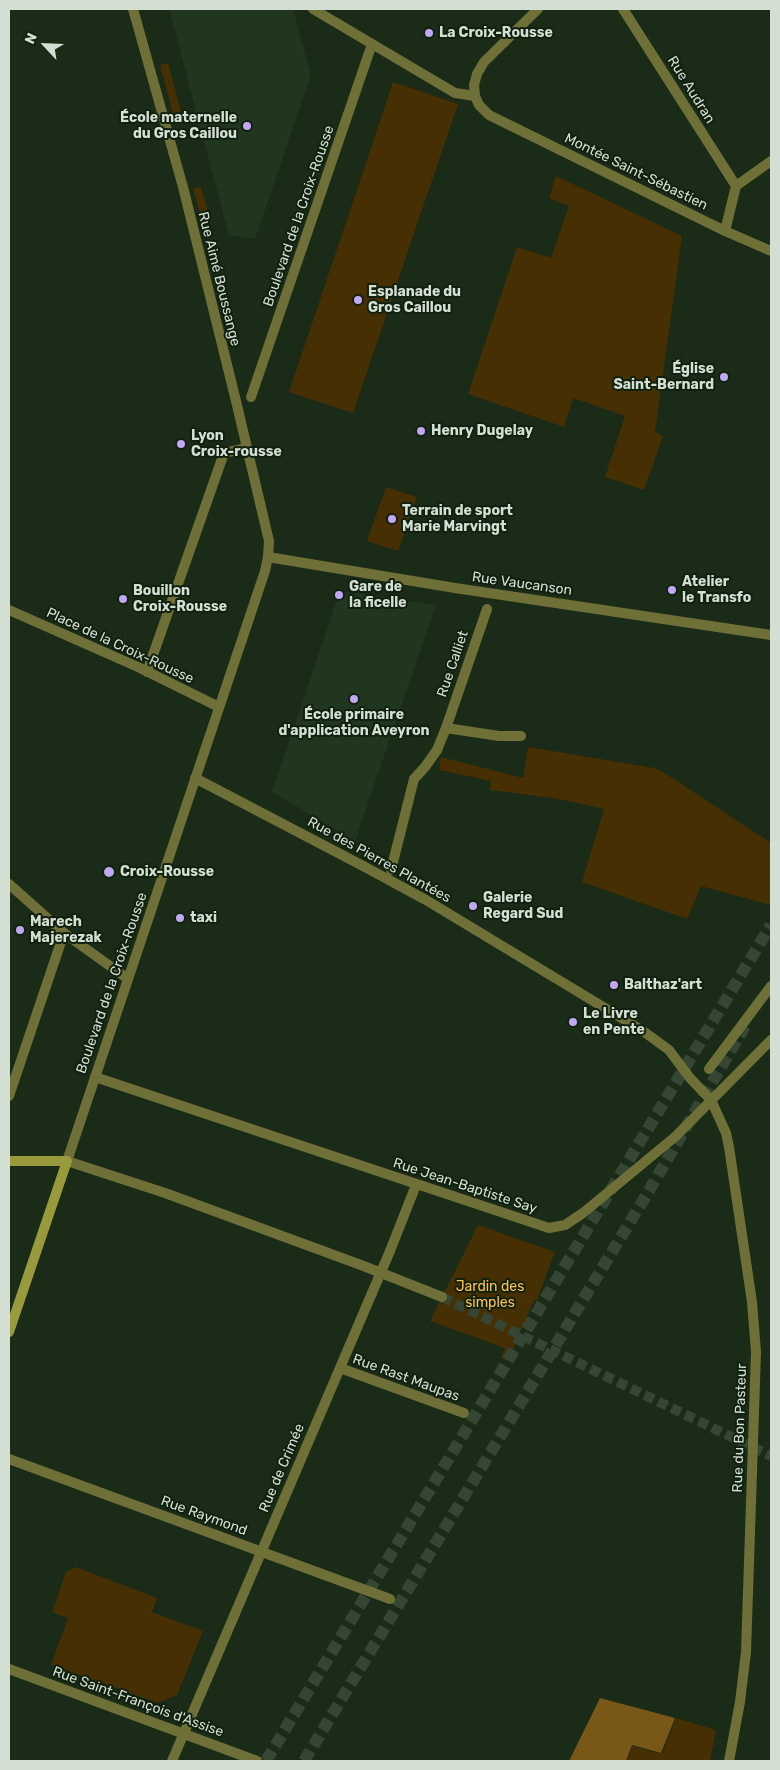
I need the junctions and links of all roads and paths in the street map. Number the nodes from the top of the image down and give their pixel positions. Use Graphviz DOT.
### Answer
graph roads {
  1 [pos="132,9"];
  2 [pos="313,9"];
  3 [pos="538,9"];
  4 [pos="623,9"];
  5 [pos="372,44"];
  6 [pos="475,96"];
  7 [pos="771,161"];
  8 [pos="736,186"];
  9 [pos="725,231"];
  10 [pos="771,251"];
  11 [pos="252,397"];
  12 [pos="247,448"];
  13 [pos="268,557"];
  14 [pos="487,609"];
  15 [pos="9,610"];
  16 [pos="771,634"];
  17 [pos="147,672"];
  18 [pos="219,707"];
  19 [pos="446,728"];
  20 [pos="521,736"];
  21 [pos="195,778"];
  22 [pos="392,870"];
  23 [pos="9,884"];
  24 [pos="64,933"];
  25 [pos="128,979"];
  26 [pos="771,986"];
  27 [pos="771,1040"];
  28 [pos="709,1069"];
  29 [pos="94,1077"];
  30 [pos="9,1096"];
  31 [pos="711,1100"];
  32 [pos="9,1161"];
  33 [pos="66,1161"];
  34 [pos="416,1185"];
  35 [pos="442,1297"];
  36 [pos="9,1332"];
  37 [pos="340,1368"];
  38 [pos="464,1413"];
  39 [pos="9,1459"];
  40 [pos="261,1552"];
  41 [pos="390,1599"];
  42 [pos="9,1669"];
  43 [pos="183,1734"];
  44 [pos="172,1761"];
  45 [pos="257,1761"];
  46 [pos="729,1761"];
  1 -- 12 [label="street, Rue Aimé Boussange"];
  2 -- 5 [label="street"];
  3 -- 6 [label="street"];
  4 -- 8 [label="street, Rue Audran"];
  5 -- 6 [label="street"];
  5 -- 11 [label="street, Boulevard de la Croix-Rousse"];
  6 -- 9 [label="street, Montée Saint-Sébastien"];
  7 -- 8 [label="street"];
  8 -- 9 [label="street"];
  9 -- 10 [label="street, Montée Saint-Sébastien"];
  12 -- 13 [label="street, Rue Aimé Boussange"];
  12 -- 17 [label="street"];
  13 -- 16 [label="street, Rue Vaucanson"];
  13 -- 18 [label="street, Boulevard de la Croix-Rousse"];
  14 -- 19 [label="street, Rue Calliet"];
  15 -- 17 [label="street, Place de la Croix-Rousse"];
  17 -- 18 [label="street, Place de la Croix-Rousse"];
  18 -- 21 [label="street, Boulevard de la Croix-Rousse"];
  19 -- 20 [label="street"];
  19 -- 22 [label="street, Rue Calliet"];
  21 -- 25 [label="street, Boulevard de la Croix-Rousse"];
  21 -- 31 [label="street, Rue des Pierres Plantées"];
  23 -- 24 [label="street"];
  24 -- 25 [label="street"];
  24 -- 30 [label="street"];
  25 -- 29 [label="street, Boulevard de la Croix-Rousse"];
  26 -- 28 [label="street"];
  27 -- 31 [label="street, Rue Jean-Baptiste Say"];
  29 -- 33 [label="street, Boulevard de la Croix-Rousse"];
  29 -- 34 [label="street, Rue Jean-Baptiste Say"];
  31 -- 34 [label="street, Rue Jean-Baptiste Say"];
  31 -- 46 [label="street, Rue du Bon Pasteur"];
  32 -- 33 [label="main road"];
  33 -- 35 [label="street"];
  33 -- 36 [label="main road, Boulevard de la Croix-Rousse"];
  34 -- 37 [label="street, Rue de Crimée, bridge"];
  37 -- 38 [label="street, Rue Rast Maupas"];
  37 -- 40 [label="street, Rue de Crimée"];
  39 -- 40 [label="street, Rue Raymond"];
  40 -- 41 [label="street, Rue Raymond"];
  40 -- 43 [label="street, Rue de Crimée"];
  42 -- 43 [label="street, Rue Saint-François d'Assise"];
  43 -- 44 [label="street, Rue de Crimée"];
  43 -- 45 [label="street, Rue Saint-François d'Assise"];
}
